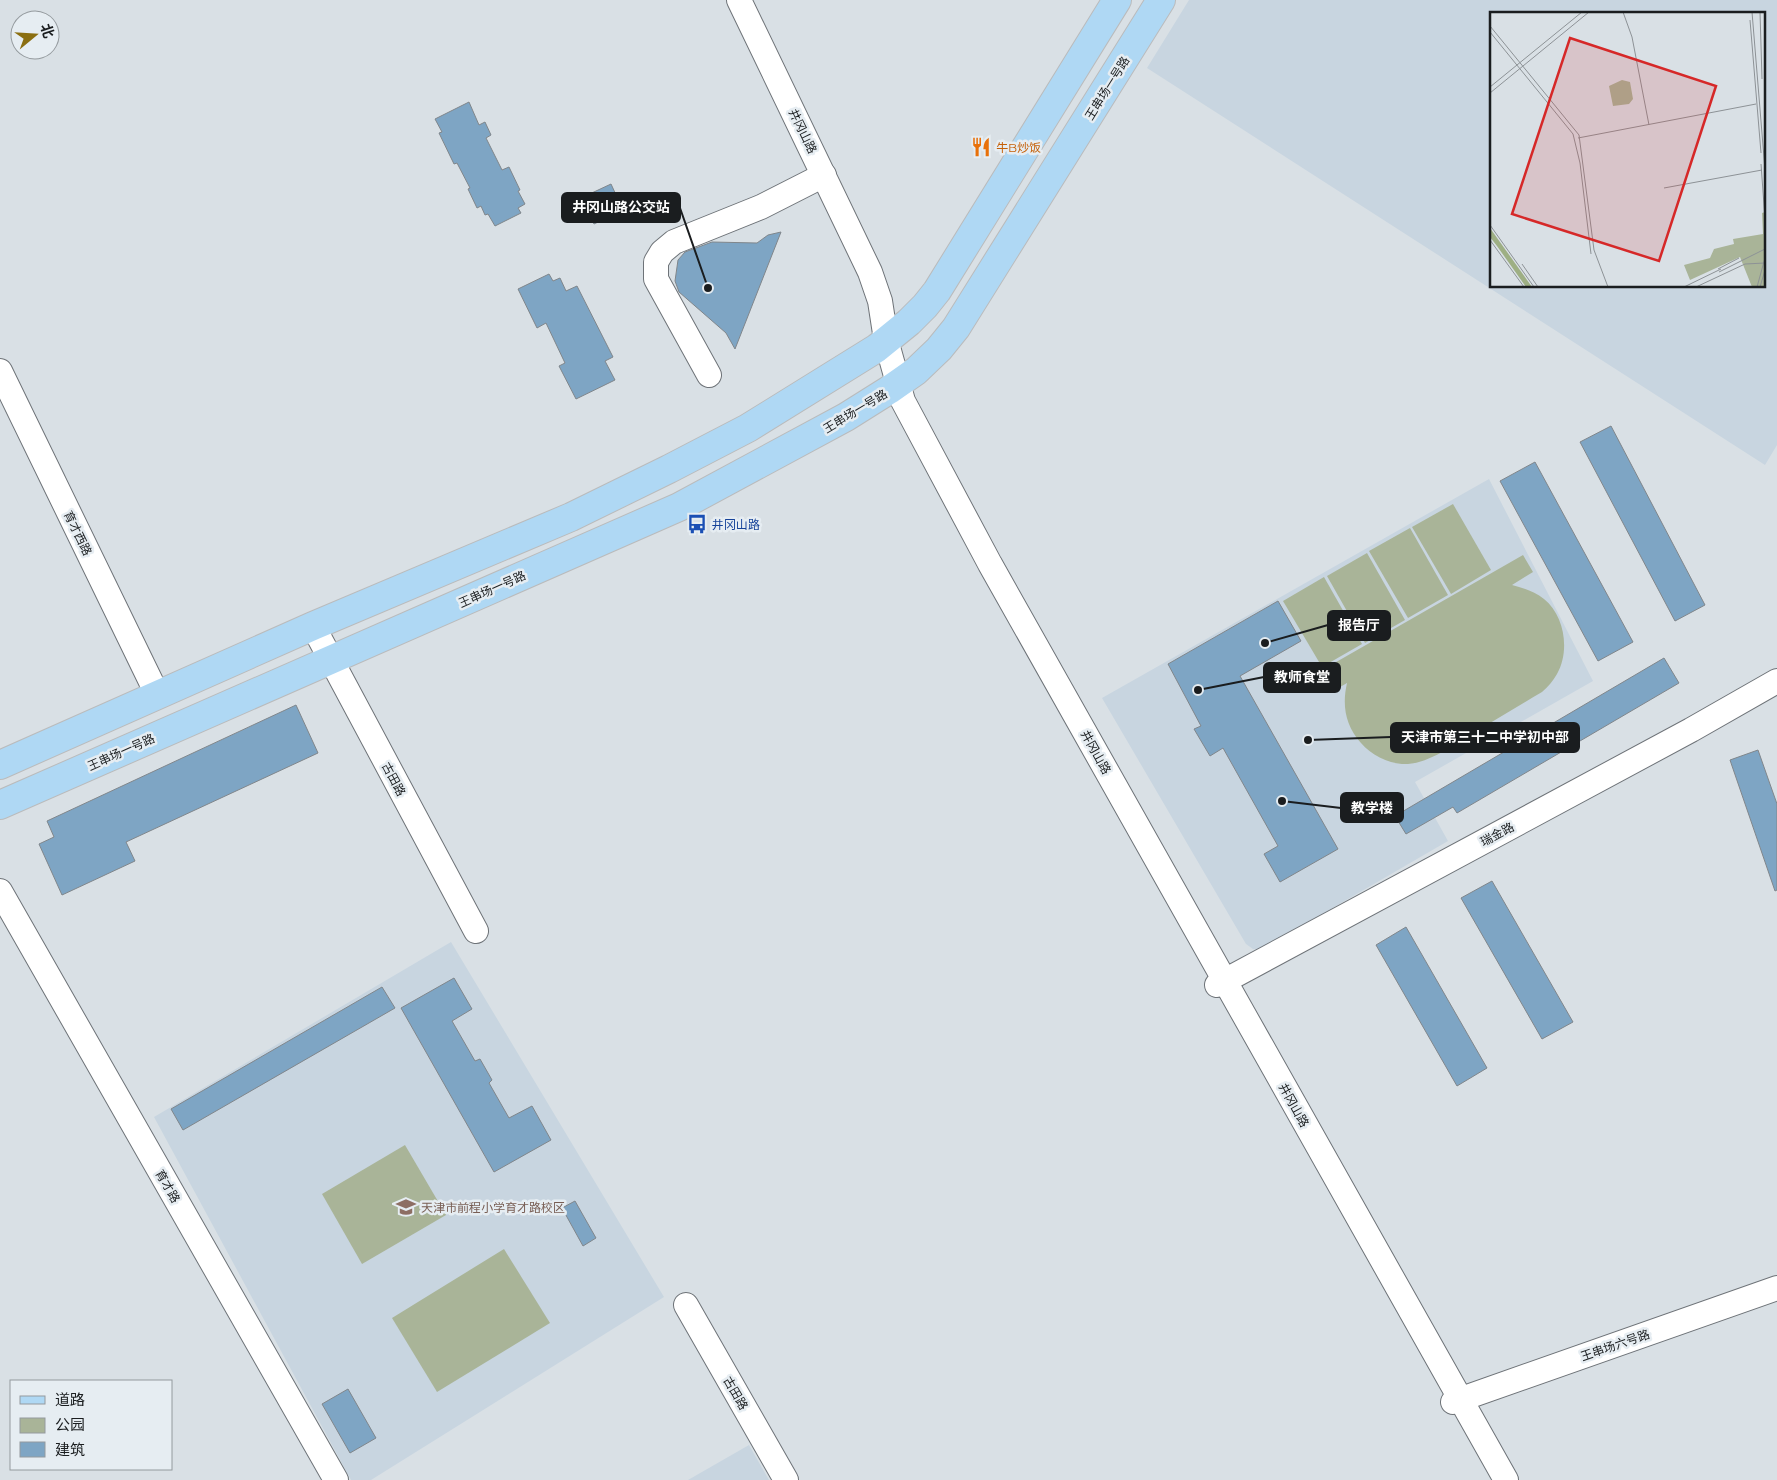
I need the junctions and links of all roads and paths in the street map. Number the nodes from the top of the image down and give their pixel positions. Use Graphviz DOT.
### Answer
graph roads {
  1 [pos="732,0"];
  2 [pos="739,0"];
  3 [pos="1112,0"];
  4 [pos="1117,0"];
  5 [pos="1156,0"];
  6 [pos="1161,0"];
  7 [pos="821,177"];
  8 [pos="937,291"];
  9 [pos="956,328"];
  10 [pos="882,344"];
  11 [pos="0,371"];
  12 [pos="709,374"];
  13 [pos="818,384"];
  14 [pos="893,387"];
  15 [pos="313,626"];
  16 [pos="330,660"];
  17 [pos="1777,681"];
  18 [pos="157,694"];
  19 [pos="0,765"];
  20 [pos="0,805"];
  21 [pos="0,891"];
  22 [pos="476,931"];
  23 [pos="1221,983"];
  24 [pos="1777,1288"];
  25 [pos="686,1305"];
  26 [pos="1457,1401"];
  27 [pos="336,1480"];
  28 [pos="786,1480"];
  29 [pos="1497,1480"];
  30 [pos="1506,1480"];
  1 -- 7 [label="street, 井冈山路"];
  2 -- 7 [label="street, 井冈山路"];
  3 -- 8 [label="main road"];
  4 -- 8 [label="main road"];
  5 -- 9 [label="main road, 王串场一号路"];
  6 -- 9 [label="main road, 王串场一号路"];
  7 -- 10 [label="street, 井冈山路"];
  7 -- 12 [label="street"];
  8 -- 10 [label="main road"];
  9 -- 14 [label="main road, 王串场一号路"];
  10 -- 13 [label="main road"];
  10 -- 14 [label="street, 井冈山路"];
  10 -- 15 [label="main road"];
  11 -- 18 [label="street, 育才西路"];
  14 -- 16 [label="main road, 王串场一号路"];
  14 -- 23 [label="street, 井冈山路"];
  15 -- 16 [label="street, 古田路"];
  15 -- 18 [label="main road"];
  16 -- 20 [label="main road, 王串场一号路"];
  16 -- 22 [label="street, 古田路"];
  17 -- 23 [label="street, 瑞金路"];
  18 -- 19 [label="main road"];
  21 -- 27 [label="street, 育才路"];
  23 -- 26 [label="street, 井冈山路"];
  24 -- 26 [label="street, 王串场六号路"];
  25 -- 28 [label="street, 古田路"];
  26 -- 29 [label="street, 井冈山路"];
  26 -- 30 [label="street, 井冈山路"];
}
